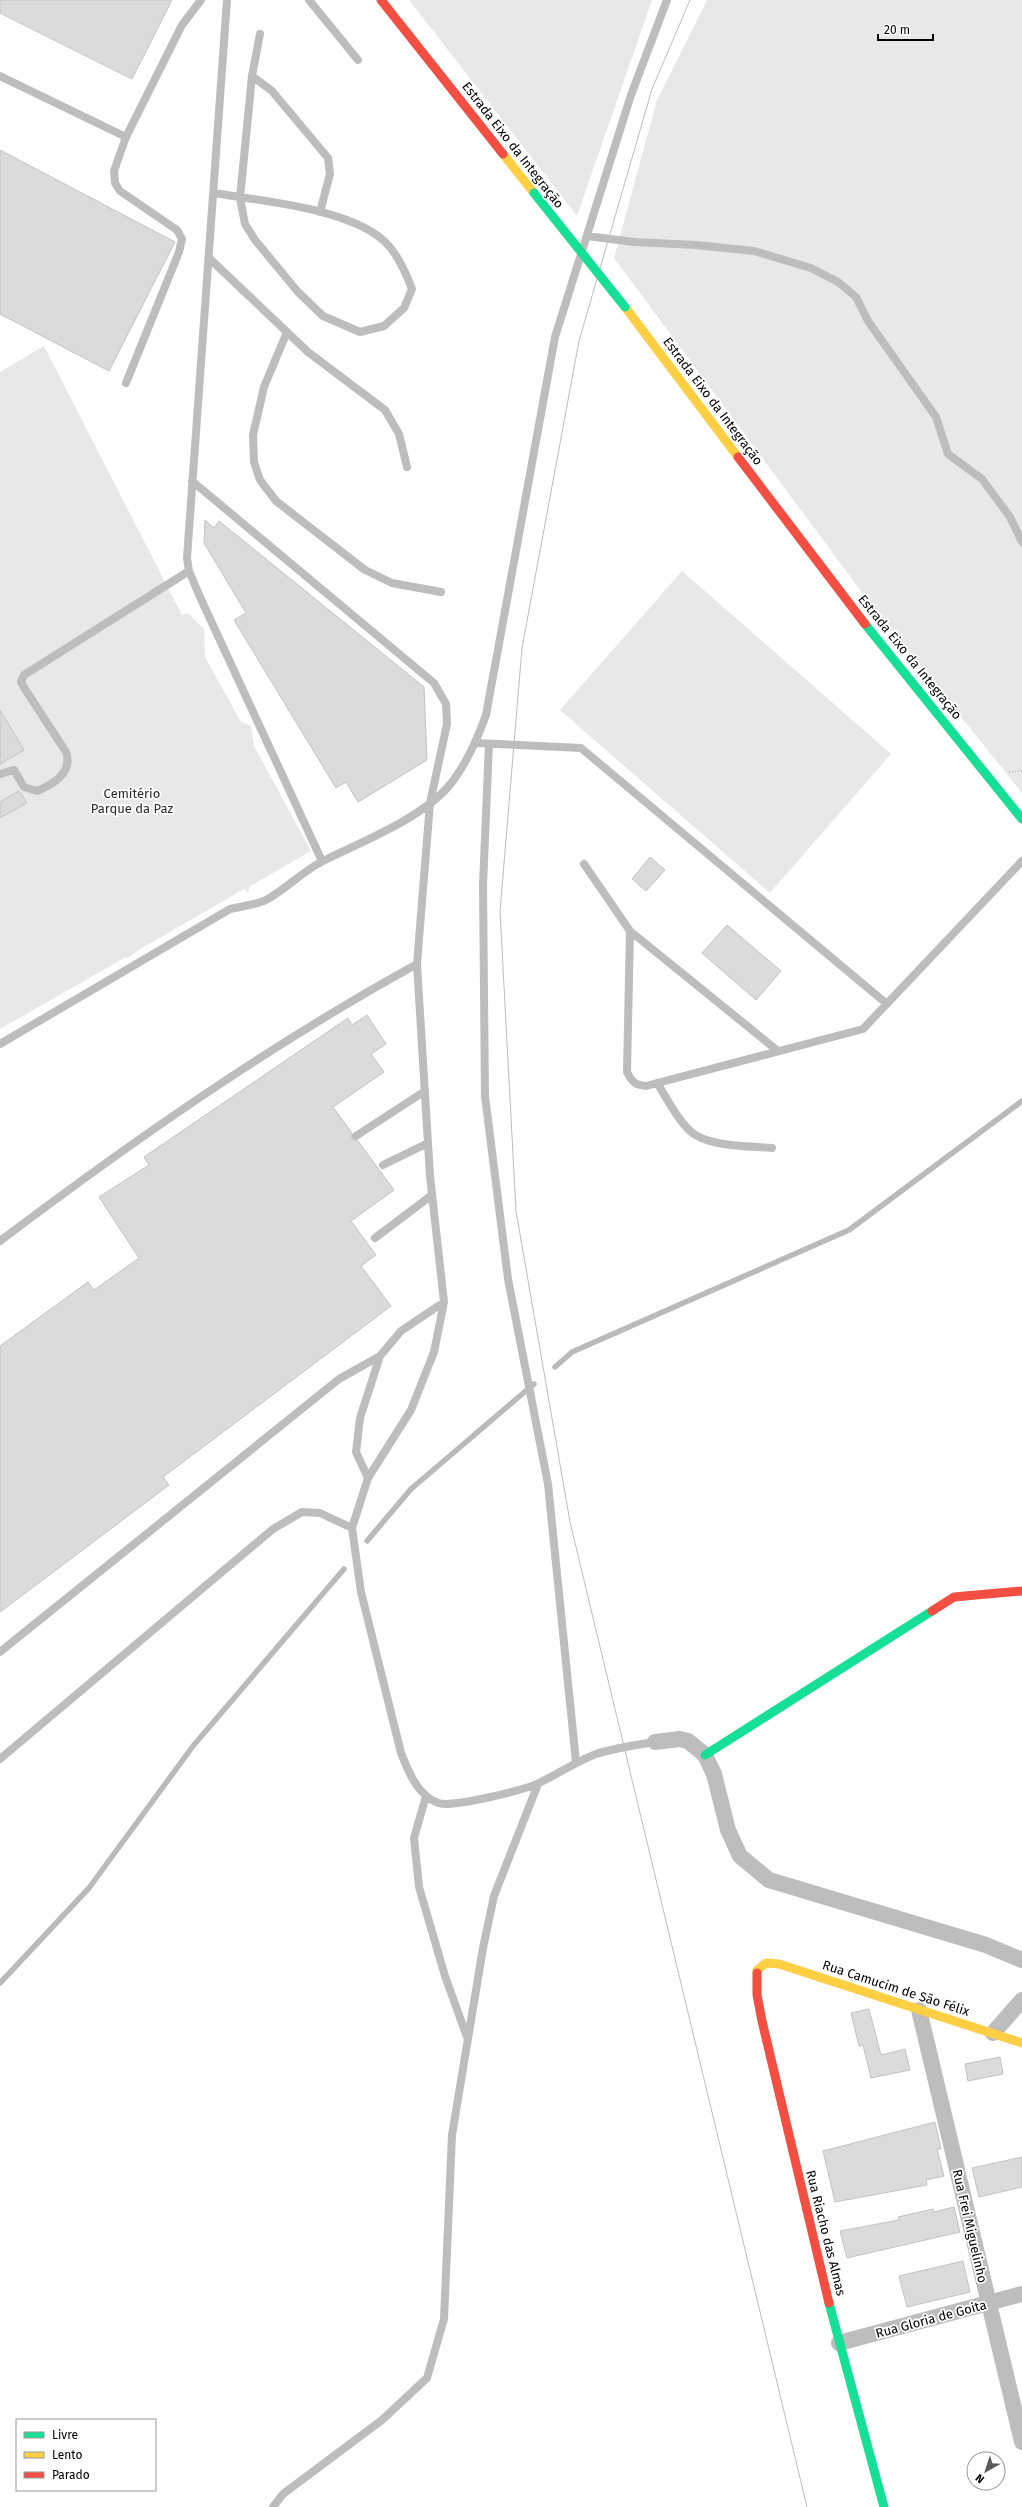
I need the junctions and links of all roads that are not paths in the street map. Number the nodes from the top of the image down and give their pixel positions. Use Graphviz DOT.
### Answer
graph roads {
  1 [pos="202,0"];
  2 [pos="227,0"];
  3 [pos="309,0"];
  4 [pos="381,0"];
  5 [pos="667,0"];
  6 [pos="260,34"];
  7 [pos="358,60"];
  8 [pos="0,76"];
  9 [pos="252,76"];
  10 [pos="126,137"];
  11 [pos="214,193"];
  12 [pos="240,198"];
  13 [pos="320,212"];
  14 [pos="587,236"];
  15 [pos="209,258"];
  16 [pos="287,332"];
  17 [pos="126,383"];
  18 [pos="407,467"];
  19 [pos="192,481"];
  20 [pos="1022,542"];
  21 [pos="190,571"];
  22 [pos="441,592"];
  23 [pos="476,743"];
  24 [pos="489,744"];
  25 [pos="0,774"];
  26 [pos="430,803"];
  27 [pos="1022,819"];
  28 [pos="322,861"];
  29 [pos="1022,861"];
  30 [pos="584,864"];
  31 [pos="630,931"];
  32 [pos="417,964"];
  33 [pos="887,1004"];
  34 [pos="0,1044"];
  35 [pos="778,1051"];
  36 [pos="657,1083"];
  37 [pos="425,1091"];
  38 [pos="356,1136"];
  39 [pos="428,1143"];
  40 [pos="772,1148"];
  41 [pos="383,1165"];
  42 [pos="432,1195"];
  43 [pos="375,1238"];
  44 [pos="0,1241"];
  45 [pos="444,1302"];
  46 [pos="380,1356"];
  47 [pos="368,1478"];
  48 [pos="352,1528"];
  49 [pos="1022,1591"];
  50 [pos="0,1652"];
  51 [pos="655,1742"];
  52 [pos="705,1755"];
  53 [pos="0,1759"];
  54 [pos="576,1762"];
  55 [pos="538,1784"];
  56 [pos="426,1796"];
  57 [pos="1022,1960"];
  58 [pos="761,1965"];
  59 [pos="1022,2000"];
  60 [pos="919,2010"];
  61 [pos="993,2033"];
  62 [pos="468,2038"];
  63 [pos="1022,2043"];
  64 [pos="1022,2294"];
  65 [pos="989,2303"];
  66 [pos="839,2343"];
  67 [pos="1022,2442"];
  68 [pos="273,2507"];
  69 [pos="884,2507"];
  1 -- 10 [label="lane"];
  2 -- 11 [label="lane"];
  3 -- 7 [label="lane"];
  4 -- 27 [label="street, Estrada Eixo da Integração, bridge"];
  5 -- 14 [label="lane"];
  6 -- 9 [label="lane"];
  8 -- 10 [label="lane"];
  9 -- 12 [label="lane"];
  9 -- 13 [label="lane"];
  10 -- 17 [label="lane"];
  11 -- 12 [label="lane"];
  11 -- 15 [label="lane"];
  12 -- 13 [label="lane"];
  12 -- 13 [label="lane"];
  14 -- 20 [label="lane"];
  14 -- 23 [label="lane"];
  15 -- 16 [label="lane"];
  15 -- 19 [label="lane"];
  16 -- 18 [label="lane"];
  16 -- 22 [label="lane"];
  19 -- 21 [label="lane"];
  19 -- 26 [label="lane"];
  21 -- 25 [label="lane"];
  21 -- 28 [label="lane"];
  23 -- 24 [label="lane"];
  23 -- 26 [label="lane"];
  24 -- 33 [label="lane"];
  24 -- 54 [label="lane"];
  26 -- 28 [label="lane"];
  26 -- 32 [label="lane"];
  28 -- 34 [label="lane"];
  29 -- 33 [label="lane"];
  30 -- 31 [label="lane"];
  31 -- 35 [label="lane"];
  31 -- 36 [label="lane"];
  32 -- 37 [label="lane"];
  32 -- 44 [label="lane"];
  33 -- 35 [label="lane"];
  35 -- 36 [label="lane"];
  36 -- 40 [label="lane"];
  37 -- 38 [label="lane"];
  37 -- 39 [label="lane"];
  39 -- 41 [label="lane"];
  39 -- 42 [label="lane"];
  42 -- 43 [label="lane"];
  42 -- 45 [label="lane"];
  45 -- 46 [label="lane"];
  45 -- 47 [label="lane"];
  46 -- 47 [label="lane"];
  46 -- 50 [label="lane"];
  47 -- 48 [label="lane"];
  48 -- 53 [label="lane"];
  48 -- 56 [label="lane"];
  49 -- 52 [label="street"];
  51 -- 52 [label="street"];
  51 -- 54 [label="lane"];
  52 -- 57 [label="street"];
  54 -- 55 [label="lane"];
  55 -- 56 [label="lane"];
  55 -- 62 [label="lane"];
  56 -- 62 [label="lane"];
  58 -- 60 [label="street, Rua Camucim de São Félix"];
  58 -- 66 [label="street, Rua Riacho das Almas"];
  59 -- 61 [label="street"];
  60 -- 61 [label="street, Rua Camucim de São Félix"];
  60 -- 65 [label="street, Rua Frei Miguelinho"];
  61 -- 63 [label="street, Rua Camucim de São Félix"];
  62 -- 68 [label="lane"];
  64 -- 65 [label="street, Rua Gloria de Goita"];
  65 -- 66 [label="street, Rua Gloria de Goita"];
  65 -- 67 [label="street, Rua Frei Miguelinho"];
  66 -- 69 [label="street, Rua Riacho das Almas"];
}
